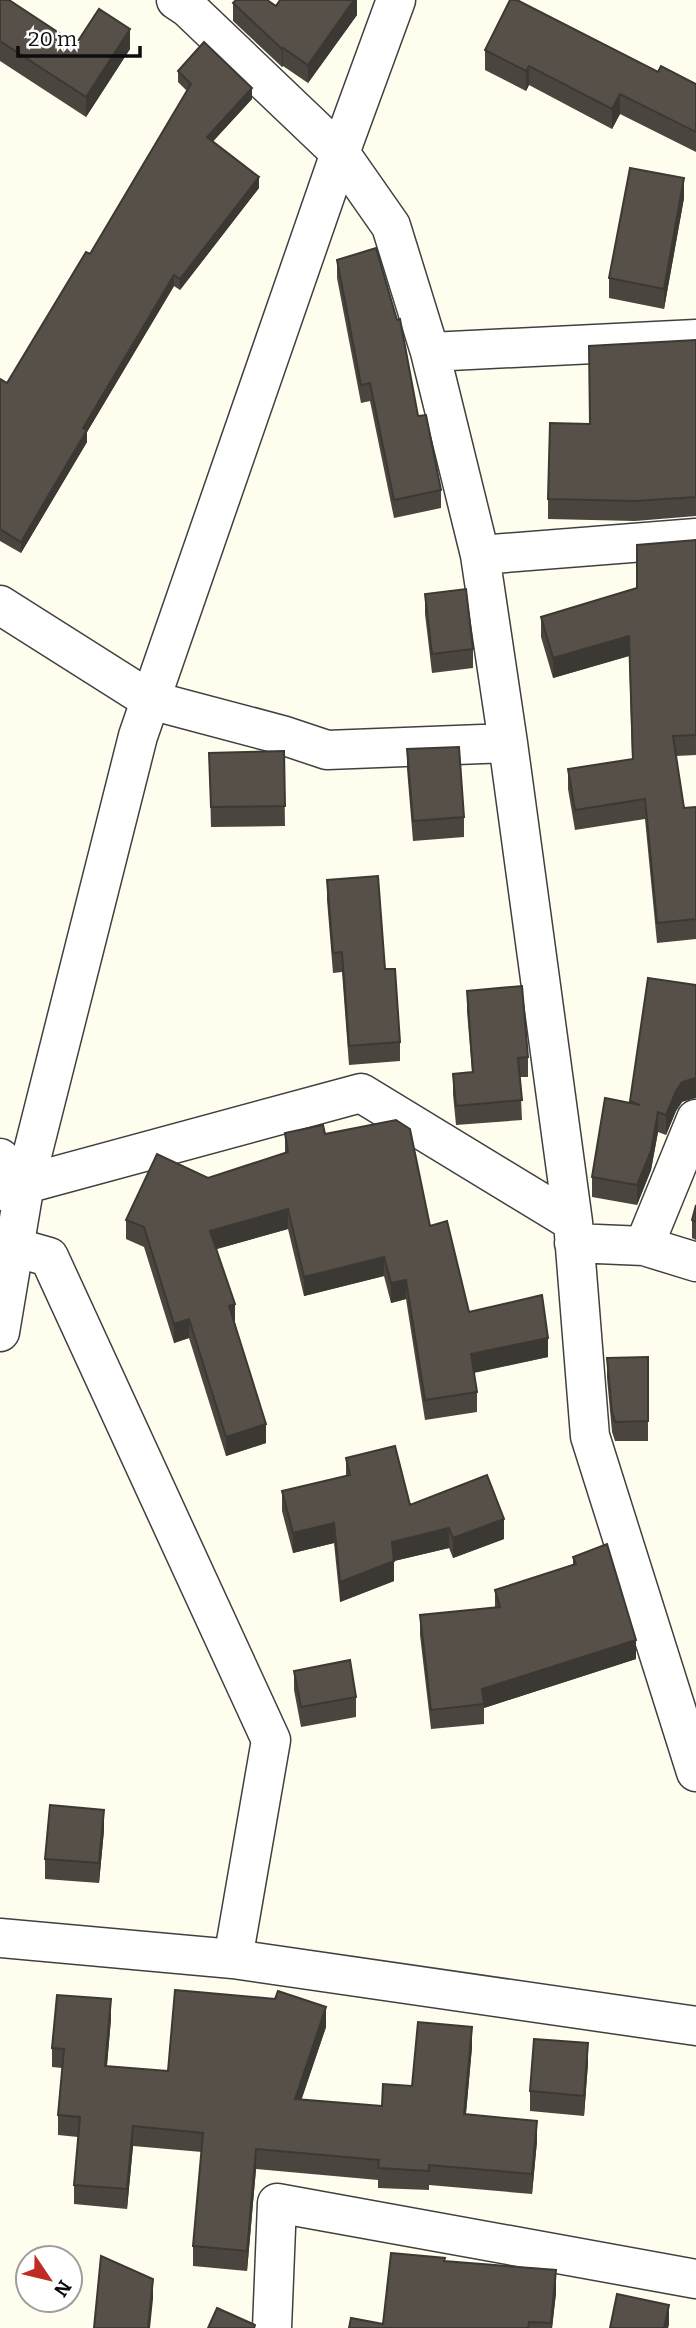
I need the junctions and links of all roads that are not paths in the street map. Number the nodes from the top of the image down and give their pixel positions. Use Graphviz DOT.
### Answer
graph roads {
  1 [pos="176,0"];
  2 [pos="396,0"];
  3 [pos="340,153"];
  4 [pos="696,340"];
  5 [pos="430,352"];
  6 [pos="696,538"];
  7 [pos="480,555"];
  8 [pos="0,605"];
  9 [pos="150,700"];
  10 [pos="508,743"];
  11 [pos="696,1119"];
  12 [pos="8,1177"];
  13 [pos="573,1233"];
  14 [pos="644,1246"];
  15 [pos="14,1247"];
  16 [pos="696,1262"];
  17 [pos="0,1332"];
  18 [pos="696,1772"];
  19 [pos="0,1938"];
  20 [pos="233,1959"];
  21 [pos="696,2026"];
  22 [pos="696,2279"];
  23 [pos="272,2328"];
  1 -- 3 [label="street"];
  2 -- 3 [label="street"];
  3 -- 5 [label="street"];
  3 -- 9 [label="street"];
  4 -- 5 [label="street"];
  5 -- 7 [label="street"];
  6 -- 7 [label="street"];
  7 -- 10 [label="street"];
  8 -- 9 [label="street"];
  9 -- 10 [label="street"];
  9 -- 12 [label="street"];
  10 -- 13 [label="street"];
  11 -- 14 [label="street"];
  12 -- 13 [label="street"];
  12 -- 15 [label="street"];
  13 -- 14 [label="street"];
  13 -- 18 [label="street"];
  14 -- 16 [label="street"];
  15 -- 17 [label="street"];
  15 -- 20 [label="street"];
  19 -- 20 [label="street"];
  20 -- 21 [label="street"];
  22 -- 23 [label="street"];
}
